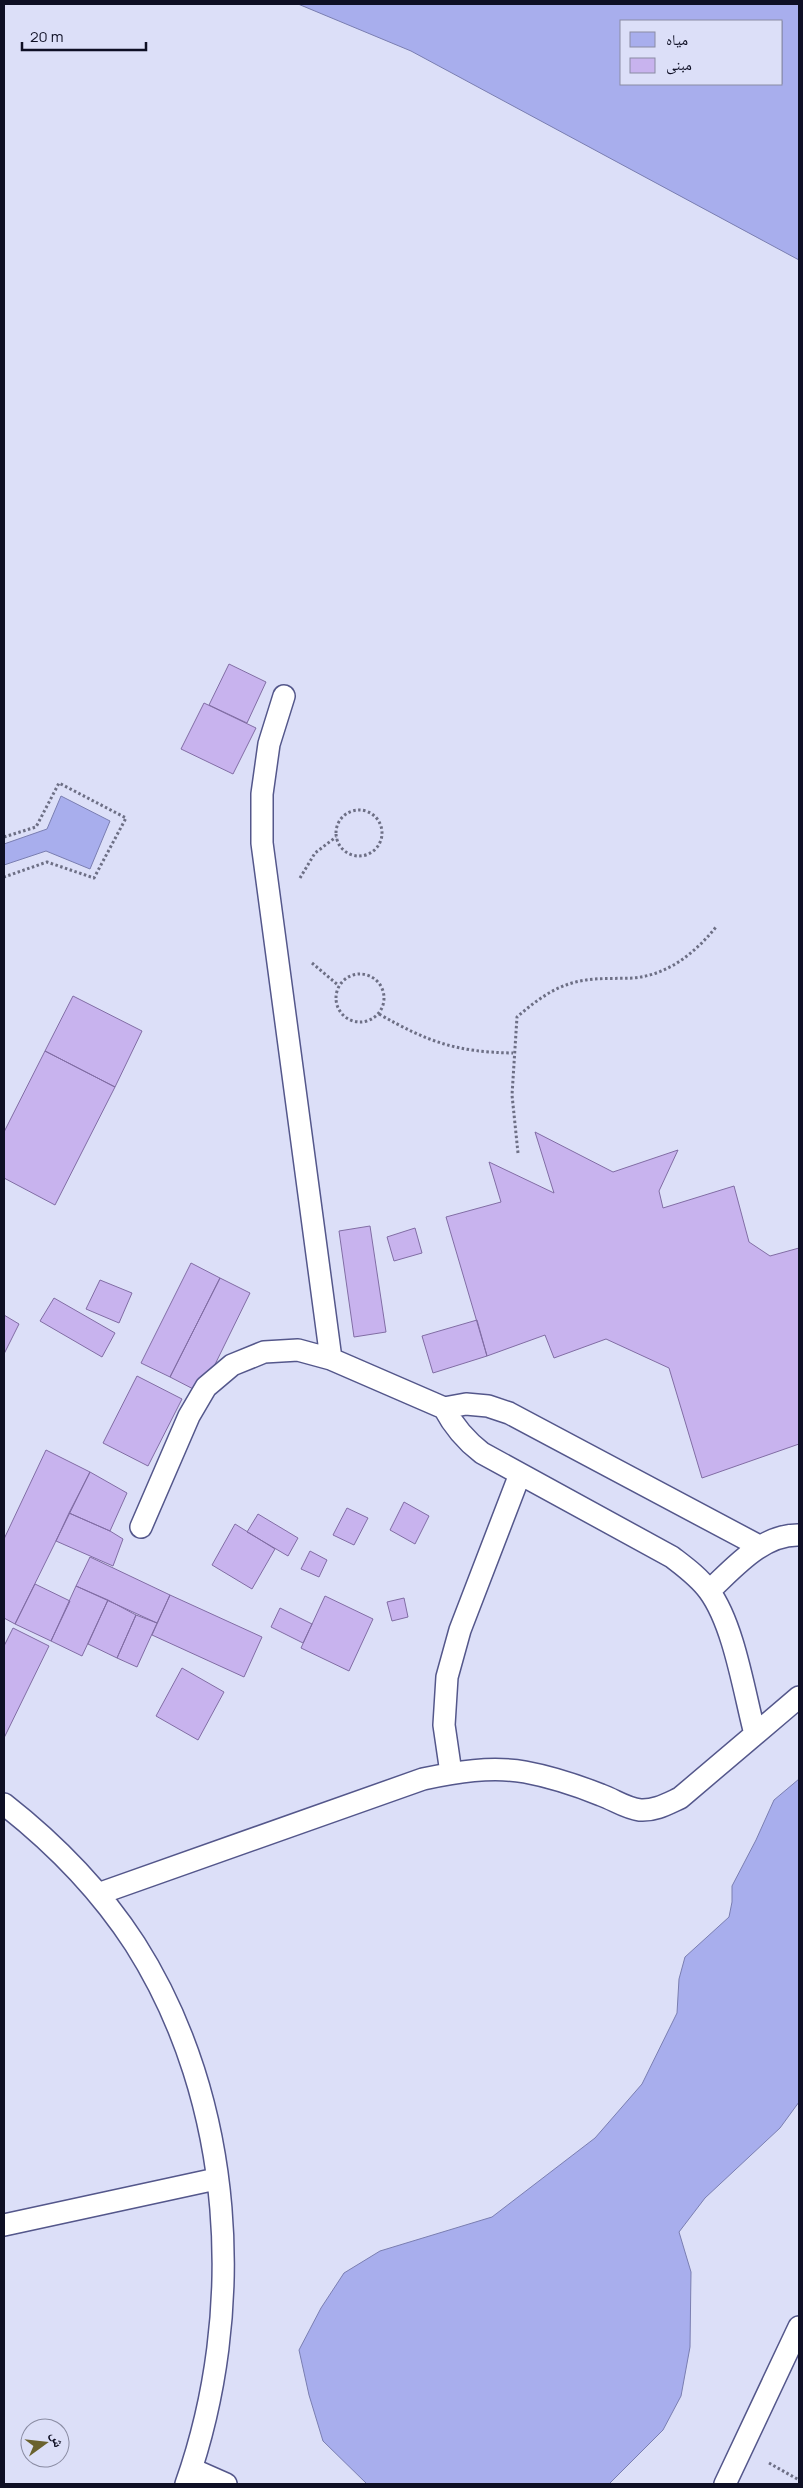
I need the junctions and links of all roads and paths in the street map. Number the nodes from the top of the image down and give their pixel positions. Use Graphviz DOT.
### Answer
graph roads {
  1 [pos="284,696"];
  2 [pos="336,836"];
  3 [pos="4,837"];
  4 [pos="4,877"];
  5 [pos="298,879"];
  6 [pos="716,927"];
  7 [pos="310,960"];
  8 [pos="338,986"];
  9 [pos="379,1014"];
  10 [pos="513,1053"];
  11 [pos="518,1153"];
  12 [pos="331,1359"];
  13 [pos="444,1408"];
  14 [pos="520,1474"];
  15 [pos="141,1527"];
  16 [pos="799,1535"];
  17 [pos="759,1546"];
  18 [pos="708,1591"];
  19 [pos="799,1697"];
  20 [pos="755,1734"];
  21 [pos="451,1773"];
  22 [pos="4,1804"];
  23 [pos="98,1894"];
  24 [pos="216,2179"];
  25 [pos="4,2226"];
  26 [pos="799,2327"];
  27 [pos="189,2476"];
  28 [pos="226,2484"];
  29 [pos="725,2484"];
  1 -- 12 [label="lane"];
  2 -- 2 [label="path"];
  2 -- 5 [label="path"];
  3 -- 4 [label="path"];
  6 -- 10 [label="path"];
  7 -- 8 [label="path"];
  8 -- 9 [label="path"];
  8 -- 9 [label="path"];
  9 -- 10 [label="path"];
  10 -- 11 [label="path"];
  12 -- 13 [label="lane"];
  12 -- 15 [label="lane"];
  13 -- 14 [label="lane"];
  13 -- 17 [label="lane"];
  14 -- 18 [label="lane"];
  14 -- 21 [label="lane"];
  16 -- 17 [label="lane"];
  17 -- 18 [label="lane"];
  18 -- 20 [label="lane"];
  19 -- 20 [label="lane"];
  20 -- 21 [label="lane"];
  21 -- 23 [label="lane"];
  22 -- 23 [label="lane"];
  23 -- 24 [label="lane"];
  24 -- 25 [label="lane"];
  24 -- 27 [label="lane"];
  26 -- 29 [label="lane"];
  27 -- 28 [label="lane"];
}
